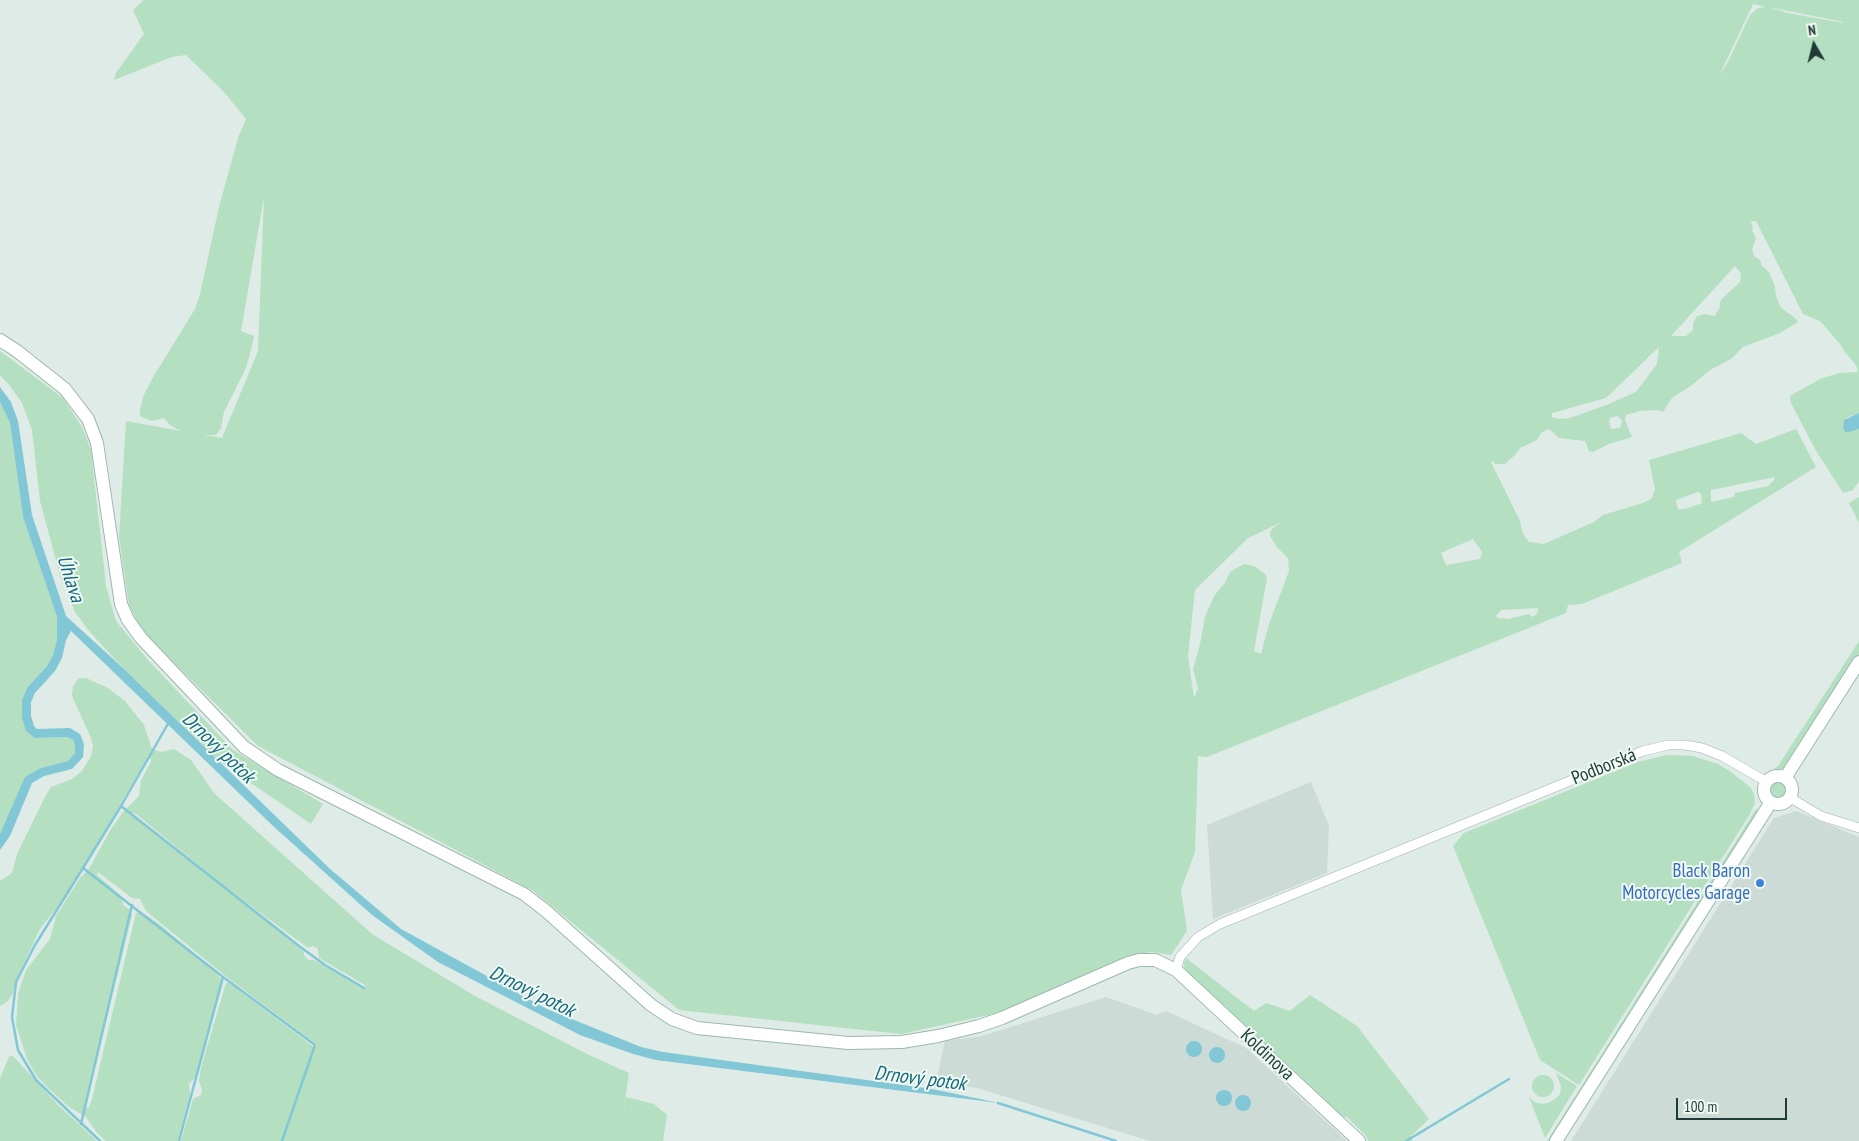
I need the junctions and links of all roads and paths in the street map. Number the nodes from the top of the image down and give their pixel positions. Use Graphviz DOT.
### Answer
graph roads {
  1 [pos="0,340"];
  2 [pos="1859,662"];
  3 [pos="1785,778"];
  4 [pos="1767,782"];
  5 [pos="1790,797"];
  6 [pos="1771,802"];
  7 [pos="1859,828"];
  8 [pos="1176,970"];
  9 [pos="1359,1141"];
  10 [pos="1556,1141"];
  1 -- 8 [label="main road, Koldinova"];
  2 -- 3 [label="main road"];
  3 -- 4 [label="main road"];
  3 -- 5 [label="main road"];
  4 -- 6 [label="main road"];
  4 -- 8 [label="street, Podborská"];
  5 -- 6 [label="main road"];
  5 -- 7 [label="street"];
  6 -- 10 [label="main road"];
  8 -- 9 [label="main road, Koldinova"];
}
